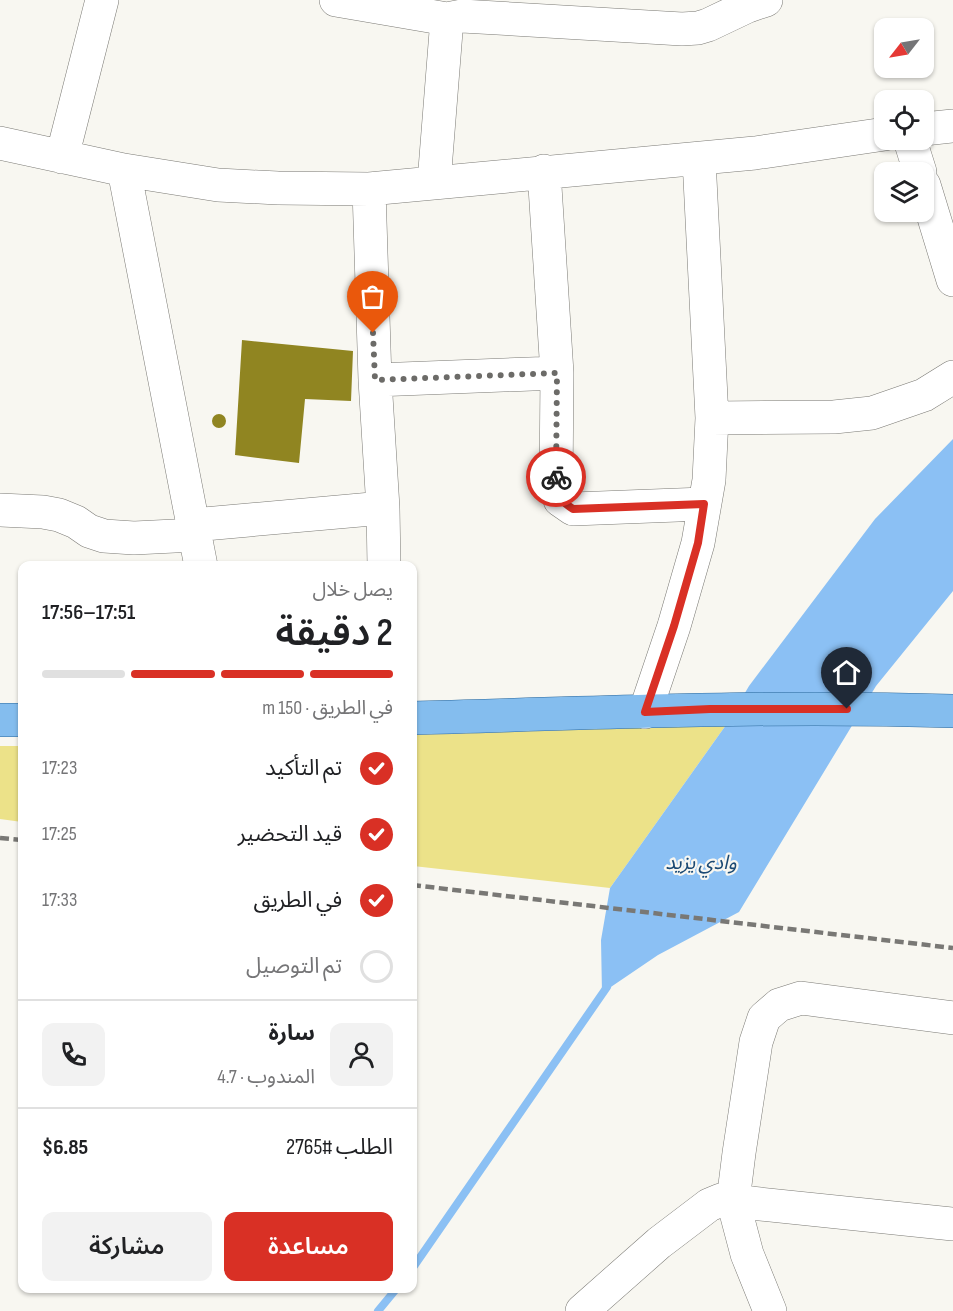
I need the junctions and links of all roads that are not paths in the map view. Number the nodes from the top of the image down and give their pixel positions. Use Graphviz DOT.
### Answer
graph roads {
  1 [pos="102,0"];
  2 [pos="336,0"];
  3 [pos="766,0"];
  4 [pos="458,12"];
  5 [pos="953,126"];
  6 [pos="934,128"];
  7 [pos="874,136"];
  8 [pos="0,144"];
  9 [pos="62,157"];
  10 [pos="699,159"];
  11 [pos="124,170"];
  12 [pos="544,171"];
  13 [pos="434,182"];
  14 [pos="369,189"];
  15 [pos="934,218"];
  16 [pos="953,280"];
  17 [pos="557,373"];
  18 [pos="953,377"];
  19 [pos="375,380"];
  20 [pos="712,418"];
  21 [pos="704,504"];
  22 [pos="383,508"];
  23 [pos="0,510"];
  24 [pos="196,542"];
  25 [pos="384,561"];
  26 [pos="953,711"];
  27 [pos="645,712"];
  28 [pos="417,718"];
  29 [pos="0,720"];
  30 [pos="18,720"];
  31 [pos="953,1018"];
  32 [pos="733,1201"];
  33 [pos="953,1224"];
  34 [pos="582,1311"];
  35 [pos="770,1311"];
  1 -- 9 [label="street"];
  2 -- 4 [label="street"];
  3 -- 4 [label="street"];
  4 -- 13 [label="street"];
  5 -- 6 [label="street"];
  7 -- 10 [label="street"];
  8 -- 9 [label="street"];
  9 -- 11 [label="street"];
  10 -- 12 [label="street"];
  10 -- 20 [label="street"];
  11 -- 14 [label="street"];
  11 -- 24 [label="street"];
  12 -- 13 [label="street"];
  12 -- 17 [label="street"];
  13 -- 14 [label="street"];
  14 -- 19 [label="street"];
  15 -- 16 [label="street"];
  17 -- 19 [label="street"];
  17 -- 21 [label="street"];
  18 -- 20 [label="street"];
  19 -- 22 [label="street"];
  20 -- 21 [label="street"];
  21 -- 27 [label="street"];
  22 -- 24 [label="street"];
  22 -- 25 [label="street"];
  23 -- 24 [label="street"];
  26 -- 27 [label="main road"];
  27 -- 28 [label="main road"];
  29 -- 30 [label="main road"];
  31 -- 32 [label="street"];
  32 -- 33 [label="street"];
  32 -- 34 [label="street"];
  32 -- 35 [label="street"];
}
